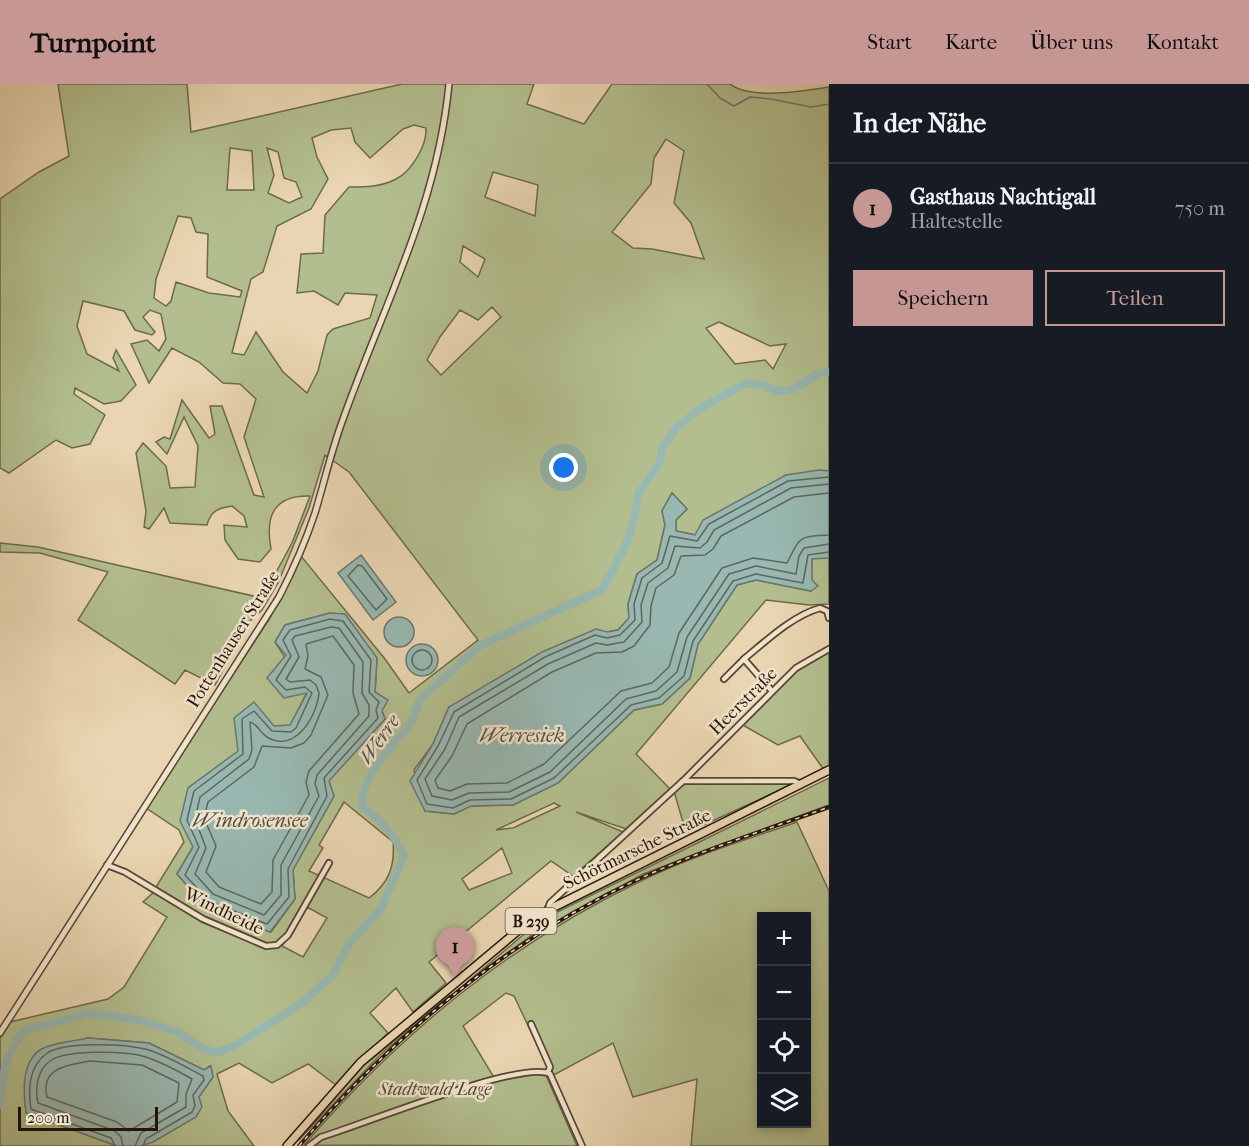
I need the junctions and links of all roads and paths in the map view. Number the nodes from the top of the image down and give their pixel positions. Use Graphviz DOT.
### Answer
graph roads {
  1 [pos="449,84"];
  2 [pos="829,618"];
  3 [pos="829,649"];
  4 [pos="744,659"];
  5 [pos="724,679"];
  6 [pos="771,690"];
  7 [pos="829,770"];
  8 [pos="683,781"];
  9 [pos="801,784"];
  10 [pos="329,863"];
  11 [pos="107,865"];
  12 [pos="546,911"];
  13 [pos="531,1024"];
  14 [pos="0,1033"];
  15 [pos="548,1072"];
  16 [pos="287,1146"];
  17 [pos="309,1146"];
  18 [pos="582,1146"];
  1 -- 11 [label="street, Pottenhauser Straße"];
  2 -- 4 [label="street"];
  3 -- 6 [label="street, Heerstraße"];
  4 -- 5 [label="street"];
  4 -- 6 [label="street"];
  6 -- 8 [label="street, Heerstraße"];
  7 -- 9 [label="main road, Schötmarsche Straße / B 239"];
  8 -- 9 [label="street"];
  8 -- 12 [label="street, Heerstraße"];
  9 -- 12 [label="main road, Schötmarsche Straße / B 239"];
  10 -- 11 [label="street, Windheide"];
  11 -- 14 [label="street, Pottenhauser Straße"];
  12 -- 16 [label="main road, Schötmarsche Straße / B 239"];
  13 -- 15 [label="street"];
  15 -- 17 [label="street"];
  15 -- 18 [label="street"];
}
